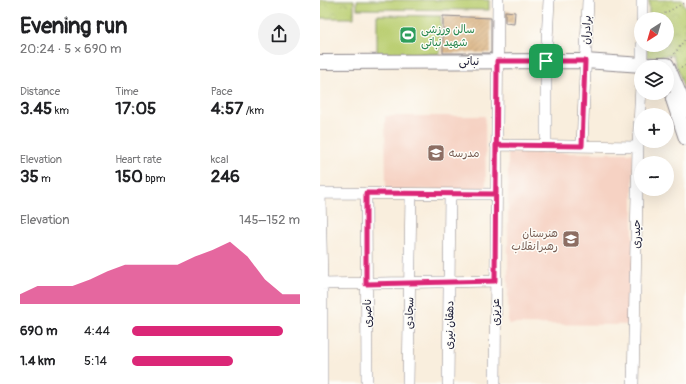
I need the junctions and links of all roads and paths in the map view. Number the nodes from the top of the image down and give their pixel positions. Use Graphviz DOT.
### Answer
graph roads {
  1 [pos="498,0"];
  2 [pos="549,0"];
  3 [pos="588,0"];
  4 [pos="642,0"];
  5 [pos="684,3"];
  6 [pos="642,12"];
  7 [pos="667,12"];
  8 [pos="686,38"];
  9 [pos="497,61"];
  10 [pos="546,61"];
  11 [pos="585,61"];
  12 [pos="320,62"];
  13 [pos="674,63"];
  14 [pos="634,65"];
  15 [pos="686,66"];
  16 [pos="674,68"];
  17 [pos="674,77"];
  18 [pos="674,100"];
  19 [pos="686,110"];
  20 [pos="686,138"];
  21 [pos="496,145"];
  22 [pos="546,146"];
  23 [pos="582,146"];
  24 [pos="634,148"];
  25 [pos="638,148"];
  26 [pos="320,193"];
  27 [pos="366,193"];
  28 [pos="411,194"];
  29 [pos="450,194"];
  30 [pos="496,194"];
  31 [pos="495,281"];
  32 [pos="449,282"];
  33 [pos="409,283"];
  34 [pos="321,284"];
  35 [pos="366,284"];
  36 [pos="322,384"];
  37 [pos="367,384"];
  38 [pos="408,384"];
  39 [pos="448,384"];
  40 [pos="495,384"];
  41 [pos="633,384"];
  1 -- 9 [label="street, عزیزی"];
  2 -- 10 [label="street"];
  3 -- 11 [label="street, برادران"];
  4 -- 6 [label="street"];
  5 -- 7 [label="path"];
  8 -- 13 [label="path"];
  9 -- 10 [label="main road, نباتی"];
  9 -- 12 [label="main road, نباتی"];
  9 -- 21 [label="street, عزیزی"];
  10 -- 11 [label="main road, نباتی"];
  10 -- 22 [label="street"];
  11 -- 14 [label="main road, نباتی"];
  11 -- 23 [label="street, برادران"];
  15 -- 16 [label="path"];
  17 -- 19 [label="main road"];
  18 -- 20 [label="main road"];
  21 -- 22 [label="street"];
  21 -- 30 [label="street, عزیزی"];
  22 -- 23 [label="street"];
  23 -- 24 [label="street"];
  25 -- 41 [label="street, حیدری"];
  26 -- 27 [label="street"];
  26 -- 34 [label="street"];
  27 -- 28 [label="street"];
  27 -- 35 [label="street, ناصری"];
  28 -- 29 [label="street"];
  28 -- 33 [label="street, سجادی"];
  29 -- 30 [label="street"];
  29 -- 32 [label="street, دهقان نیری"];
  30 -- 31 [label="street, عزیزی"];
  31 -- 32 [label="street"];
  31 -- 40 [label="street, عزیزی"];
  32 -- 33 [label="street"];
  32 -- 39 [label="street, دهقان نیری"];
  33 -- 35 [label="street"];
  33 -- 38 [label="street, سجادی"];
  34 -- 35 [label="street"];
  34 -- 36 [label="street"];
  35 -- 37 [label="street, ناصری"];
}
